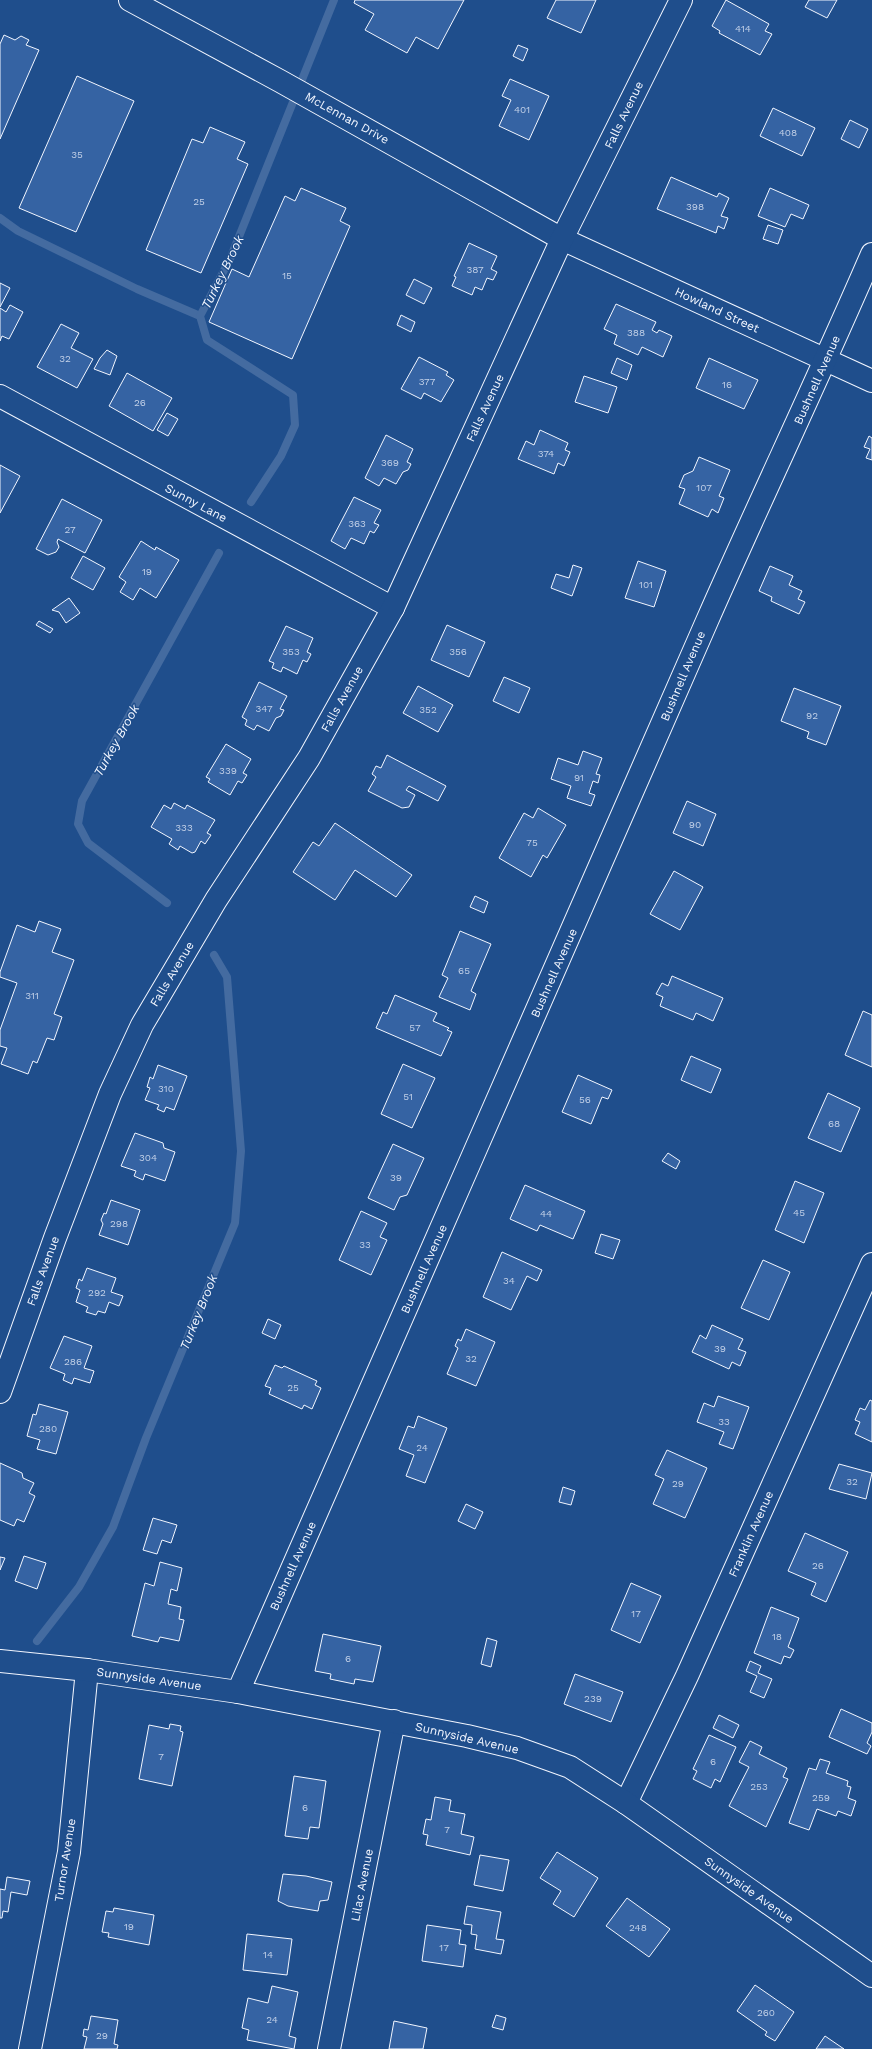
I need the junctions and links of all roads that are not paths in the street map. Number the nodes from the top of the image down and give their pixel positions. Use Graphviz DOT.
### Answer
graph roads {
  1 [pos="130,0"];
  2 [pos="680,0"];
  3 [pos="562,239"];
  4 [pos="872,254"];
  5 [pos="826,361"];
  6 [pos="872,381"];
  7 [pos="0,396"];
  8 [pos="393,608"];
  9 [pos="872,1264"];
  10 [pos="0,1392"];
  11 [pos="0,1661"];
  12 [pos="87,1670"];
  13 [pos="238,1692"];
  14 [pos="394,1721"];
  15 [pos="626,1803"];
  16 [pos="872,1976"];
  17 [pos="30,2049"];
  18 [pos="329,2049"];
  1 -- 3 [label="street, McLennan Drive"];
  2 -- 3 [label="street, Falls Avenue"];
  3 -- 5 [label="street, Howland Street"];
  3 -- 8 [label="street, Falls Avenue"];
  4 -- 5 [label="street, Bushnell Avenue"];
  5 -- 6 [label="street, Howland Street"];
  5 -- 13 [label="street, Bushnell Avenue"];
  7 -- 8 [label="street, Sunny Lane"];
  8 -- 10 [label="street, Falls Avenue"];
  9 -- 15 [label="street, Franklin Avenue"];
  11 -- 12 [label="street, Sunnyside Avenue"];
  12 -- 13 [label="street, Sunnyside Avenue"];
  12 -- 17 [label="street, Turnor Avenue"];
  13 -- 14 [label="street, Sunnyside Avenue"];
  14 -- 15 [label="street, Sunnyside Avenue"];
  14 -- 18 [label="street, Lilac Avenue"];
  15 -- 16 [label="street, Sunnyside Avenue"];
}
